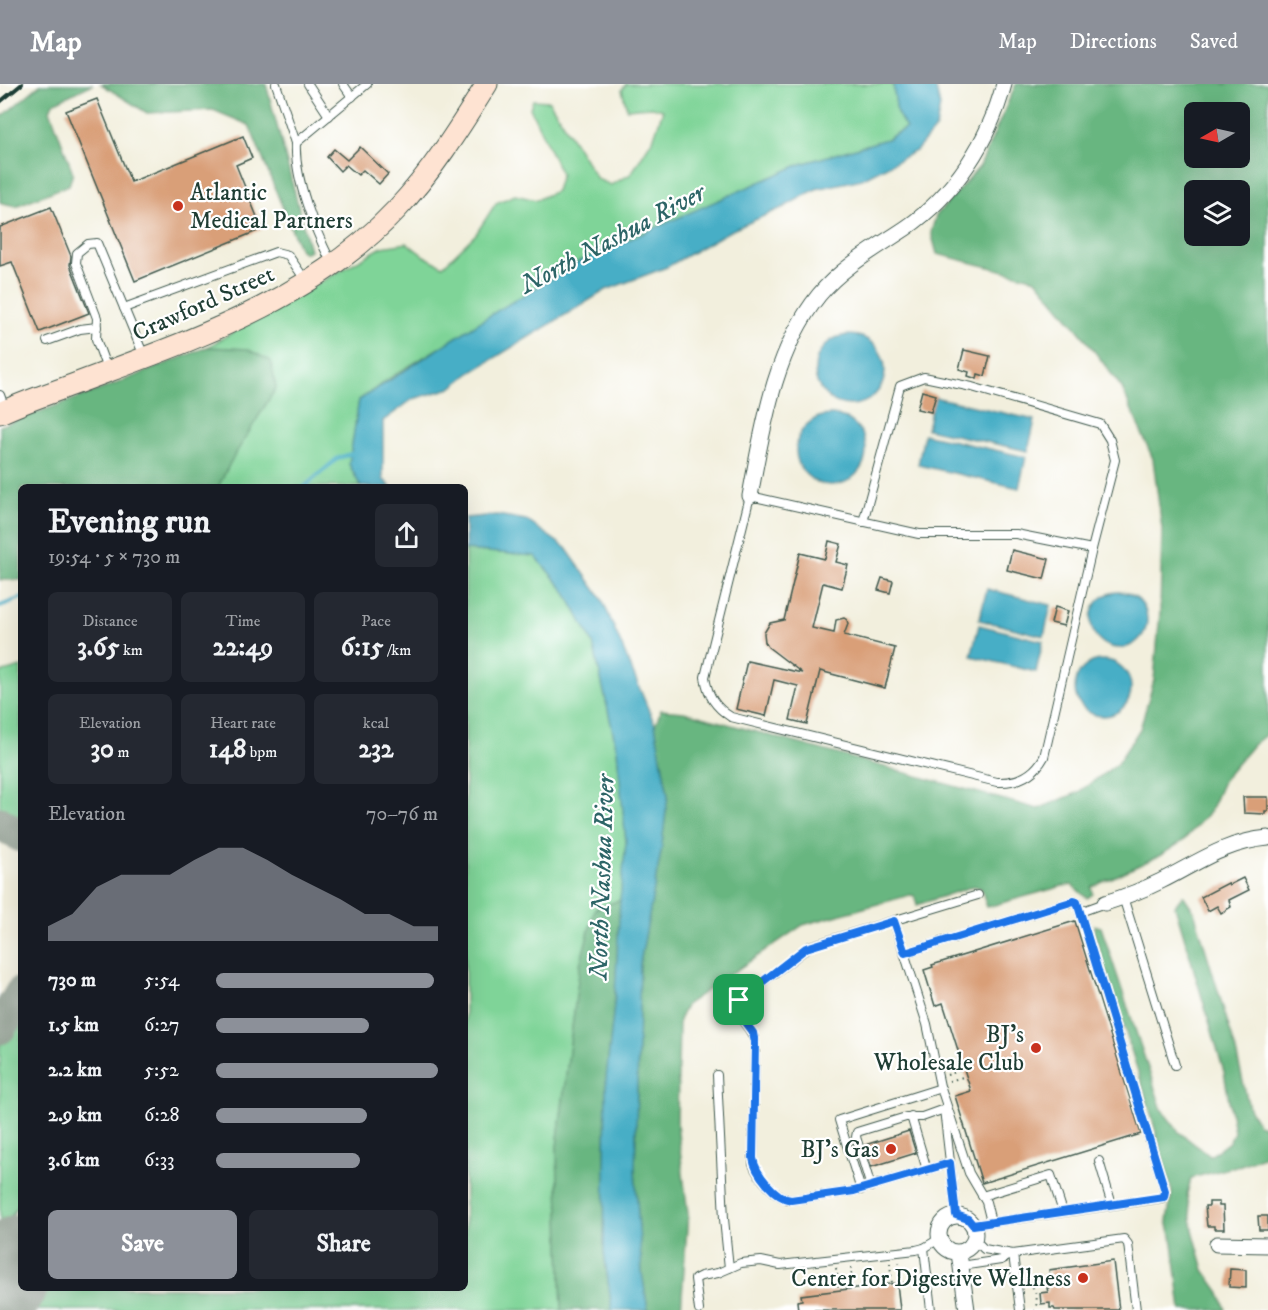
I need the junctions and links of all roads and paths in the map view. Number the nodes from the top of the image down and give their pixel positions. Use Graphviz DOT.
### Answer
graph roads {
  1 [pos="276,84"];
  2 [pos="308,84"];
  3 [pos="343,84"];
  4 [pos="367,84"];
  5 [pos="487,84"];
  6 [pos="1004,84"];
  7 [pos="352,97"];
  8 [pos="329,116"];
  9 [pos="296,143"];
  10 [pos="332,264"];
  11 [pos="307,282"];
  12 [pos="124,308"];
  13 [pos="97,327"];
  14 [pos="47,341"];
  15 [pos="145,358"];
  16 [pos="108,372"];
  17 [pos="2,406"];
  18 [pos="750,496"];
  19 [pos="863,522"];
  20 [pos="1092,549"];
  21 [pos="1268,838"];
  22 [pos="978,896"];
  23 [pos="1123,897"];
  24 [pos="1105,903"];
  25 [pos="1080,912"];
  26 [pos="894,921"];
  27 [pos="905,953"];
  28 [pos="958,1058"];
  29 [pos="937,1065"];
  30 [pos="1175,1065"];
  31 [pos="961,1070"];
  32 [pos="717,1075"];
  33 [pos="963,1077"];
  34 [pos="940,1083"];
  35 [pos="946,1108"];
  36 [pos="911,1116"];
  37 [pos="1099,1161"];
  38 [pos="950,1163"];
  39 [pos="927,1170"];
  40 [pos="871,1187"];
  41 [pos="861,1190"];
  42 [pos="982,1196"];
  43 [pos="1112,1205"];
  44 [pos="1063,1212"];
  45 [pos="956,1215"];
  46 [pos="991,1222"];
  47 [pos="974,1230"];
  48 [pos="939,1239"];
  49 [pos="1217,1244"];
  50 [pos="1268,1245"];
  51 [pos="924,1248"];
  52 [pos="1013,1254"];
  53 [pos="960,1259"];
  54 [pos="729,1268"];
  55 [pos="891,1275"];
  56 [pos="909,1282"];
  57 [pos="892,1284"];
  58 [pos="897,1284"];
  59 [pos="838,1285"];
  60 [pos="1018,1287"];
  61 [pos="839,1290"];
  62 [pos="699,1310"];
  63 [pos="931,1310"];
  64 [pos="967,1310"];
  65 [pos="1020,1310"];
  66 [pos="1035,1310"];
  67 [pos="1136,1310"];
  1 -- 9 [label="lane"];
  2 -- 8 [label="lane"];
  3 -- 7 [label="lane"];
  4 -- 7 [label="lane"];
  5 -- 10 [label="main road, Crawford Street"];
  6 -- 18 [label="street"];
  7 -- 8 [label="lane"];
  8 -- 9 [label="lane"];
  9 -- 10 [label="lane"];
  10 -- 11 [label="main road, Crawford Street"];
  11 -- 12 [label="lane"];
  11 -- 15 [label="main road, Crawford Street"];
  12 -- 13 [label="lane"];
  12 -- 15 [label="lane"];
  13 -- 14 [label="lane"];
  13 -- 16 [label="lane"];
  15 -- 16 [label="main road, Crawford Street"];
  16 -- 17 [label="main road, Crawford Street"];
  18 -- 19 [label="lane"];
  18 -- 20 [label="lane"];
  19 -- 20 [label="lane"];
  19 -- 20 [label="lane"];
  21 -- 23 [label="street"];
  22 -- 26 [label="lane"];
  23 -- 24 [label="street"];
  23 -- 30 [label="lane"];
  24 -- 25 [label="lane"];
  25 -- 27 [label="lane"];
  25 -- 43 [label="lane"];
  26 -- 27 [label="lane"];
  26 -- 41 [label="lane"];
  27 -- 29 [label="lane"];
  28 -- 29 [label="path"];
  29 -- 34 [label="lane"];
  31 -- 34 [label="path"];
  32 -- 54 [label="lane"];
  33 -- 34 [label="path"];
  34 -- 35 [label="lane"];
  34 -- 41 [label="lane"];
  35 -- 36 [label="lane"];
  35 -- 38 [label="lane"];
  35 -- 42 [label="lane"];
  36 -- 39 [label="lane"];
  36 -- 40 [label="lane"];
  37 -- 43 [label="lane"];
  38 -- 39 [label="lane"];
  38 -- 45 [label="lane"];
  39 -- 40 [label="lane"];
  40 -- 41 [label="lane"];
  42 -- 44 [label="lane"];
  42 -- 46 [label="lane"];
  43 -- 44 [label="lane"];
  44 -- 46 [label="lane"];
  45 -- 47 [label="street"];
  45 -- 48 [label="street"];
  46 -- 47 [label="lane"];
  47 -- 52 [label="lane"];
  47 -- 53 [label="street"];
  48 -- 51 [label="lane"];
  48 -- 53 [label="street"];
  49 -- 50 [label="street"];
  51 -- 54 [label="lane"];
  51 -- 63 [label="lane"];
  52 -- 53 [label="lane"];
  52 -- 60 [label="lane"];
  52 -- 67 [label="lane"];
  53 -- 64 [label="street"];
  54 -- 62 [label="lane"];
  55 -- 57 [label="path"];
  56 -- 58 [label="path"];
  59 -- 61 [label="path"];
  60 -- 65 [label="lane"];
  60 -- 66 [label="path"];
}
